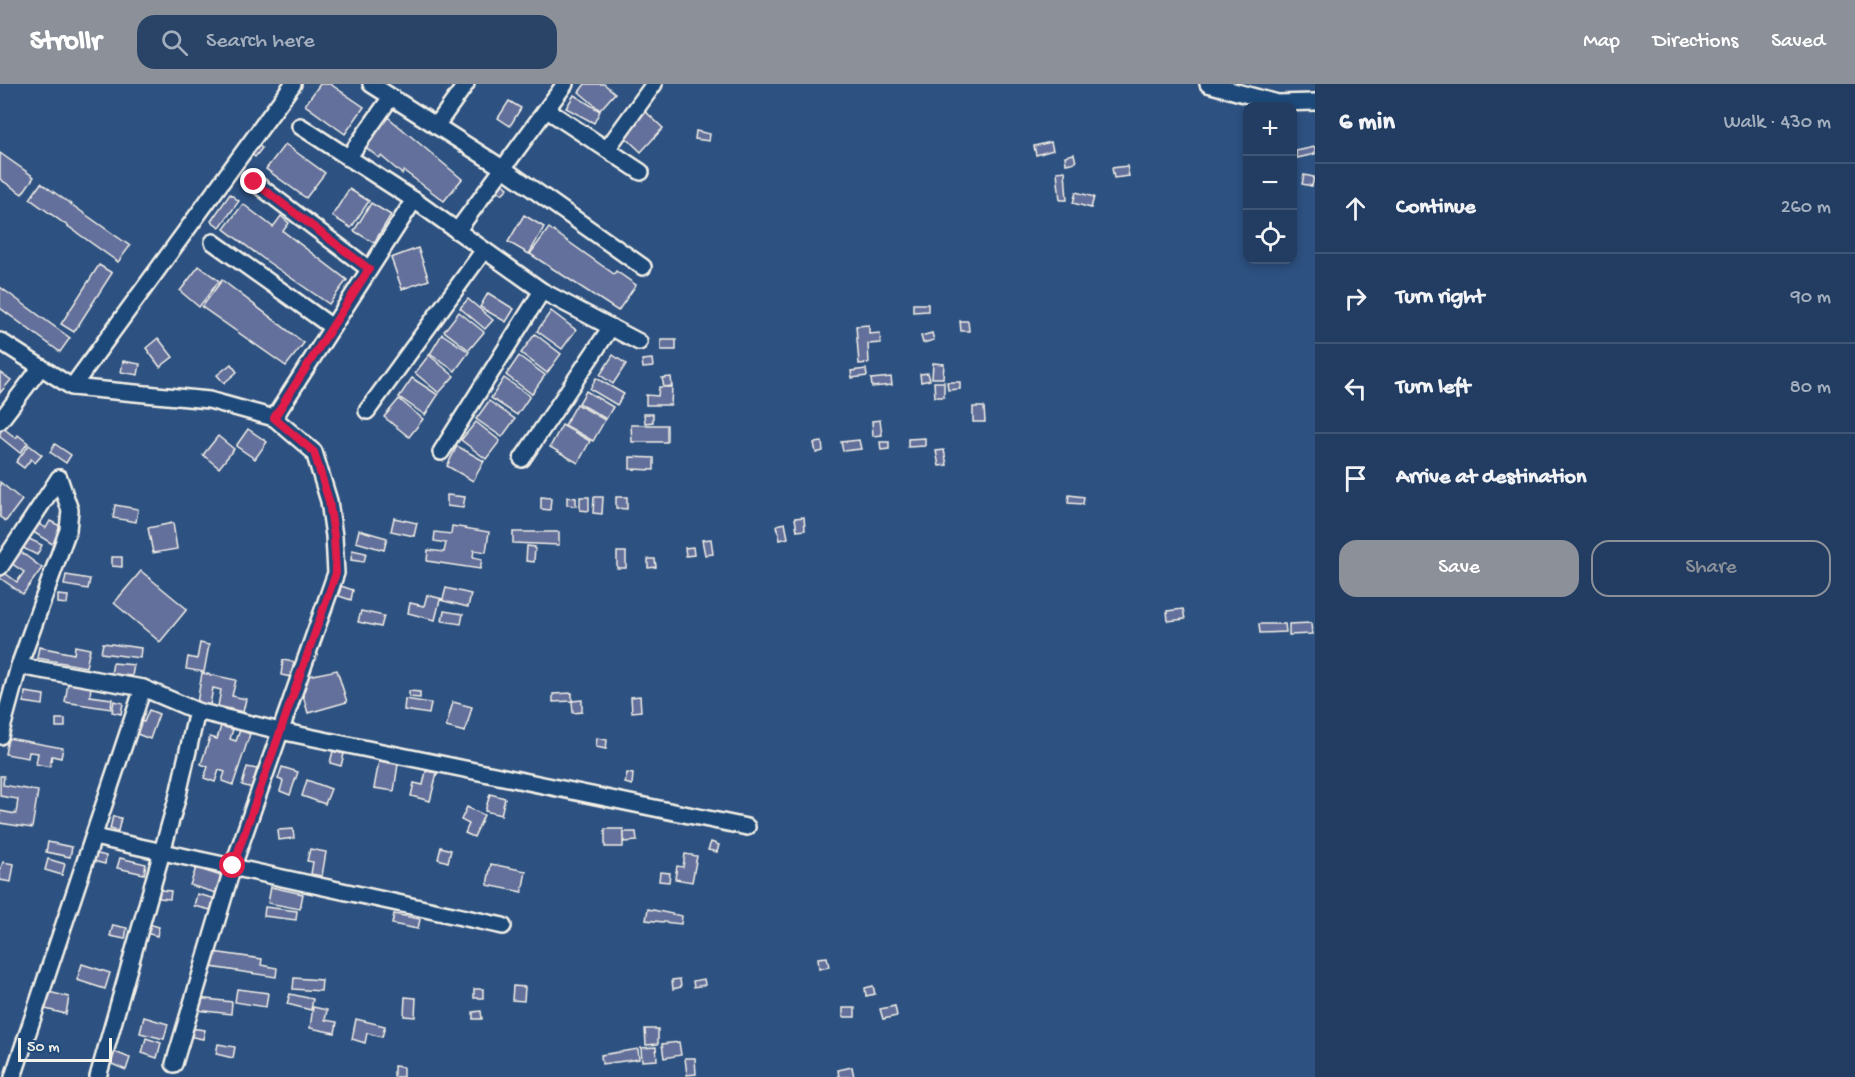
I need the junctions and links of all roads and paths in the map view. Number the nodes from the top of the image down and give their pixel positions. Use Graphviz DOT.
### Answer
graph roads {
  1 [pos="293,84"];
  2 [pos="371,84"];
  3 [pos="466,84"];
  4 [pos="565,84"];
  5 [pos="654,84"];
  6 [pos="1208,84"];
  7 [pos="391,97"];
  8 [pos="1315,102"];
  9 [pos="547,110"];
  10 [pos="300,126"];
  11 [pos="436,126"];
  12 [pos="607,149"];
  13 [pos="348,158"];
  14 [pos="504,169"];
  15 [pos="642,172"];
  16 [pos="254,182"];
  17 [pos="414,200"];
  18 [pos="457,231"];
  19 [pos="213,242"];
  20 [pos="484,250"];
  21 [pos="643,267"];
  22 [pos="369,269"];
  23 [pos="542,291"];
  24 [pos="332,327"];
  25 [pos="611,327"];
  26 [pos="0,341"];
  27 [pos="639,342"];
  28 [pos="41,367"];
  29 [pos="72,387"];
  30 [pos="367,411"];
  31 [pos="274,418"];
  32 [pos="0,421"];
  33 [pos="441,452"];
  34 [pos="522,459"];
  35 [pos="0,567"];
  36 [pos="19,666"];
  37 [pos="143,688"];
  38 [pos="197,711"];
  39 [pos="280,731"];
  40 [pos="0,736"];
  41 [pos="747,827"];
  42 [pos="94,837"];
  43 [pos="162,850"];
  44 [pos="233,866"];
  45 [pos="503,926"];
  46 [pos="174,1064"];
  47 [pos="14,1077"];
  48 [pos="98,1077"];
  1 -- 29 [label="street"];
  2 -- 7 [label="street"];
  3 -- 11 [label="street"];
  4 -- 9 [label="street"];
  5 -- 12 [label="street"];
  6 -- 8 [label="street"];
  7 -- 11 [label="street"];
  7 -- 13 [label="street"];
  9 -- 12 [label="street"];
  9 -- 14 [label="street"];
  10 -- 13 [label="street"];
  11 -- 14 [label="street"];
  12 -- 15 [label="street"];
  13 -- 17 [label="street"];
  14 -- 18 [label="street"];
  14 -- 21 [label="street"];
  16 -- 22 [label="street"];
  17 -- 18 [label="street"];
  17 -- 22 [label="street"];
  18 -- 20 [label="street"];
  19 -- 24 [label="street"];
  20 -- 23 [label="street"];
  20 -- 30 [label="street"];
  22 -- 24 [label="street"];
  23 -- 25 [label="street"];
  23 -- 33 [label="street"];
  24 -- 31 [label="street"];
  25 -- 27 [label="street"];
  25 -- 34 [label="street"];
  26 -- 28 [label="street"];
  28 -- 29 [label="street"];
  28 -- 32 [label="street"];
  29 -- 31 [label="street"];
  31 -- 39 [label="street"];
  35 -- 36 [label="street"];
  36 -- 37 [label="street"];
  36 -- 40 [label="street"];
  37 -- 38 [label="street"];
  37 -- 42 [label="street"];
  38 -- 39 [label="street"];
  38 -- 43 [label="street"];
  39 -- 41 [label="street"];
  39 -- 44 [label="street"];
  42 -- 43 [label="street"];
  42 -- 47 [label="street"];
  43 -- 44 [label="street"];
  43 -- 48 [label="street"];
  44 -- 45 [label="street"];
  44 -- 46 [label="street"];
}
